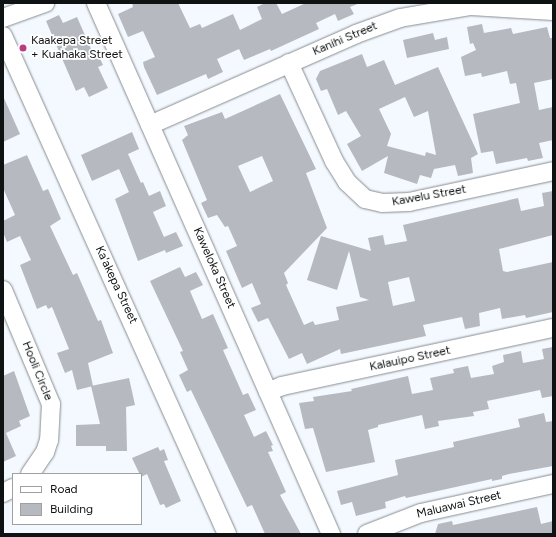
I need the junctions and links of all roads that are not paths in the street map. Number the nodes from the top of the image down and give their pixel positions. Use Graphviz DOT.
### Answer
graph roads {
  1 [pos="46,3"];
  2 [pos="96,3"];
  3 [pos="27,6"];
  4 [pos="553,10"];
  5 [pos="3,18"];
  6 [pos="3,36"];
  7 [pos="289,63"];
  8 [pos="150,125"];
  9 [pos="553,171"];
  10 [pos="3,290"];
  11 [pos="553,328"];
  12 [pos="268,392"];
  13 [pos="31,473"];
  14 [pos="553,484"];
  15 [pos="12,488"];
  16 [pos="3,493"];
  17 [pos="227,534"];
  18 [pos="331,534"];
  19 [pos="367,534"];
  1 -- 3 [label="street"];
  2 -- 8 [label="street, Kaweloka Street"];
  3 -- 5 [label="street"];
  4 -- 7 [label="street, Kanihi Street"];
  6 -- 17 [label="street, Ka'akepa Street"];
  7 -- 8 [label="street, Kanihi Street"];
  7 -- 9 [label="street, Kawelu Street"];
  8 -- 12 [label="street, Kaweloka Street"];
  10 -- 13 [label="street, Hooli Circle"];
  11 -- 12 [label="street, Kalauipo Street"];
  12 -- 18 [label="street, Kaweloka Street"];
  14 -- 19 [label="street, Maluawai Street"];
  15 -- 16 [label="street"];
}
